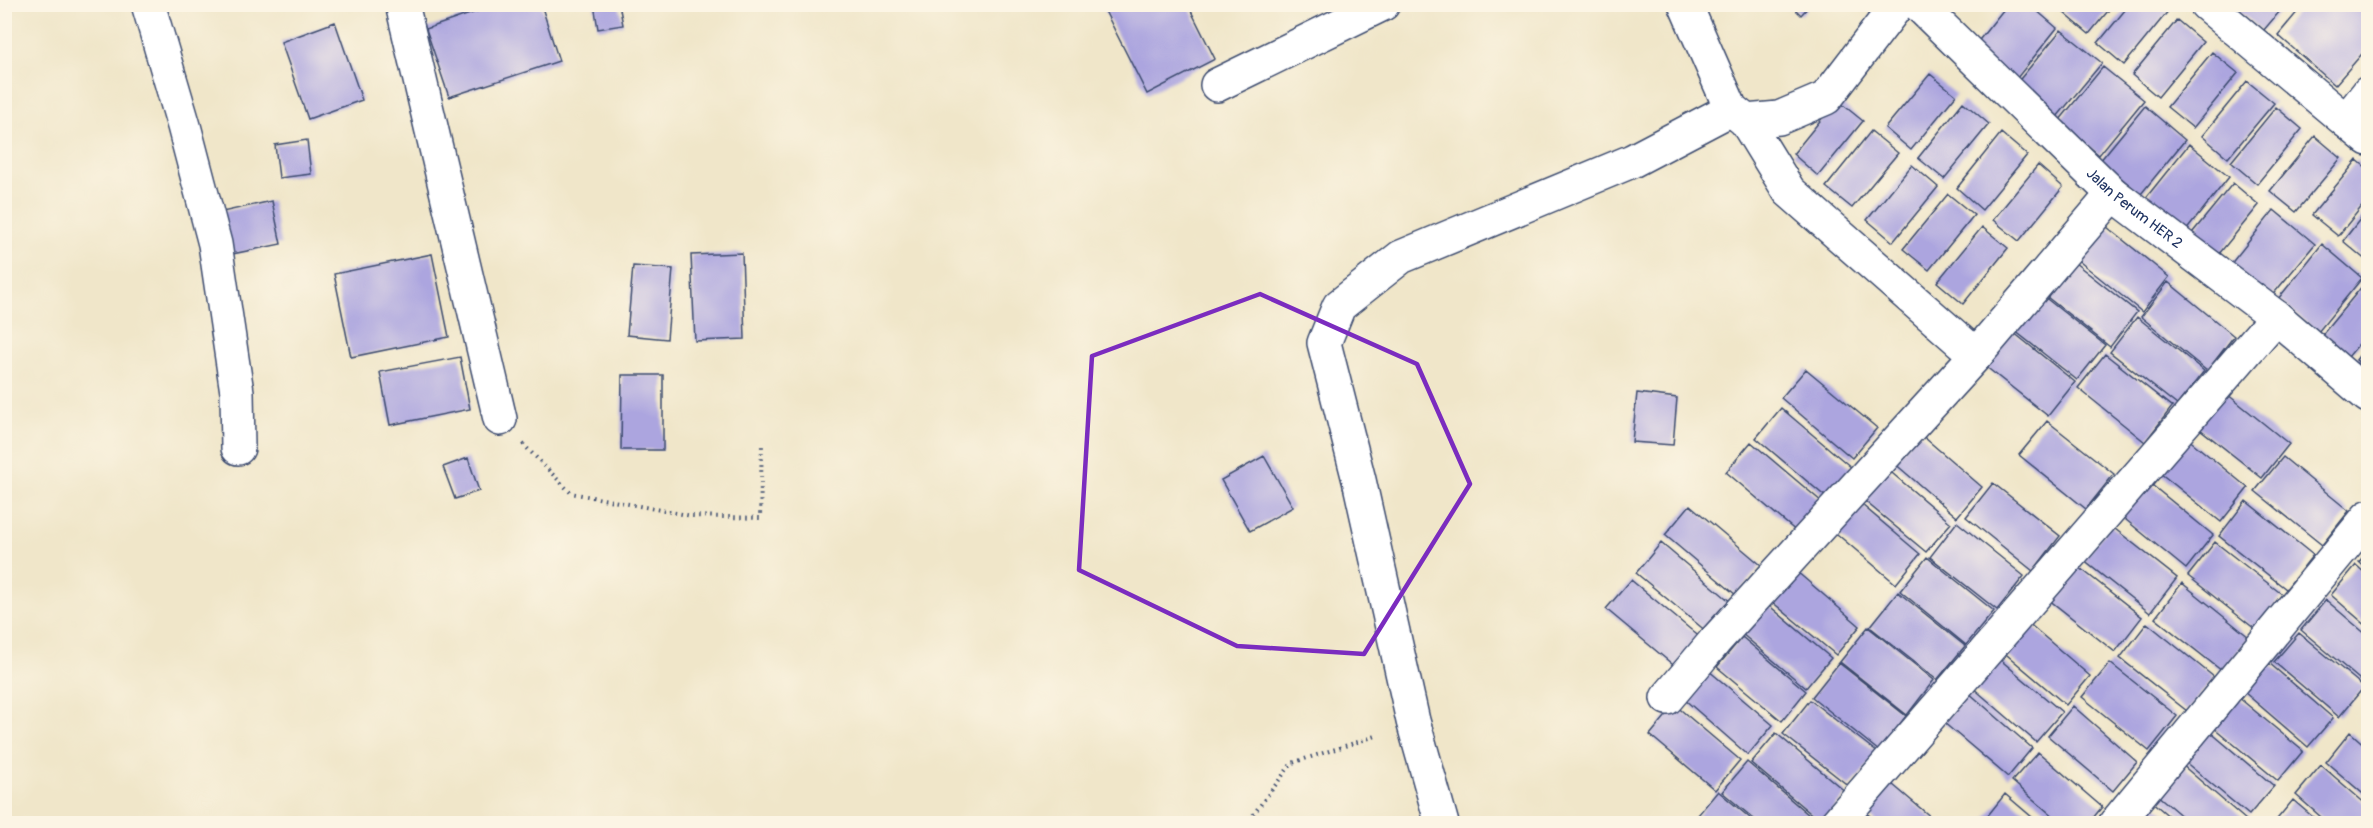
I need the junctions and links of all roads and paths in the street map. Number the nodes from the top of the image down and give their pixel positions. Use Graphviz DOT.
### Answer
graph roads {
  1 [pos="148,4"];
  2 [pos="402,4"];
  3 [pos="1383,4"];
  4 [pos="1685,4"];
  5 [pos="1898,4"];
  6 [pos="1918,4"];
  7 [pos="2206,4"];
  8 [pos="1217,85"];
  9 [pos="2368,93"];
  10 [pos="1738,115"];
  11 [pos="2357,130"];
  12 [pos="2113,194"];
  13 [pos="2276,317"];
  14 [pos="1976,355"];
  15 [pos="2368,396"];
  16 [pos="500,419"];
  17 [pos="762,444"];
  18 [pos="238,448"];
  19 [pos="2368,517"];
  20 [pos="1667,698"];
  21 [pos="1413,721"];
  22 [pos="1246,824"];
  23 [pos="1442,824"];
  24 [pos="1836,824"];
  25 [pos="2115,824"];
  1 -- 18 [label="street"];
  2 -- 16 [label="street"];
  3 -- 8 [label="street"];
  4 -- 10 [label="street"];
  5 -- 10 [label="street"];
  6 -- 12 [label="street, Jalan Perum HER 2"];
  7 -- 11 [label="street"];
  9 -- 11 [label="street"];
  10 -- 14 [label="street"];
  10 -- 21 [label="street"];
  12 -- 13 [label="street, Jalan Perum HER 2"];
  12 -- 14 [label="street"];
  13 -- 15 [label="street, Jalan Perum HER 2"];
  13 -- 24 [label="street"];
  14 -- 20 [label="street"];
  16 -- 17 [label="path"];
  19 -- 25 [label="street"];
  21 -- 22 [label="path"];
  21 -- 23 [label="street"];
}
